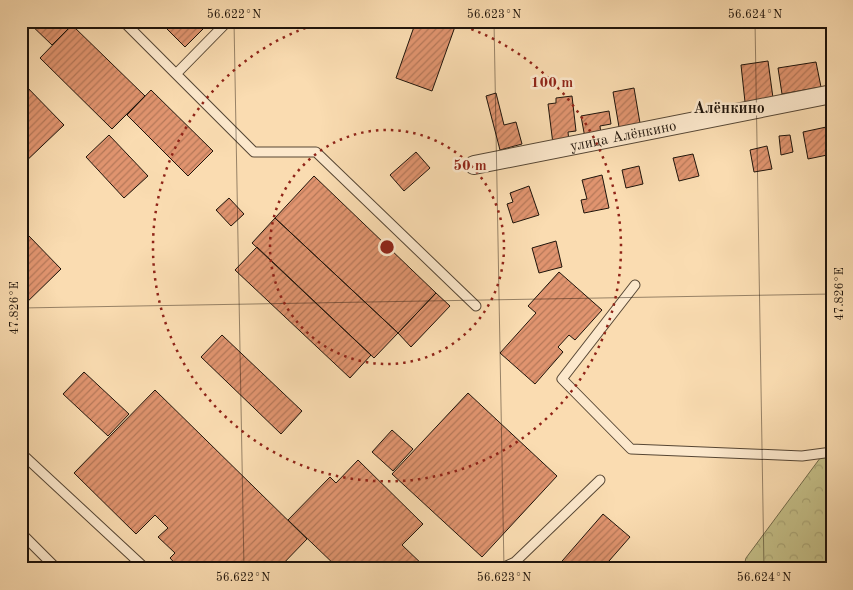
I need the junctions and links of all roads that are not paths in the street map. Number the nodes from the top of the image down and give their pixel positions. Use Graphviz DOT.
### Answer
graph roads {
  1 [pos="123,21"];
  2 [pos="228,21"];
  3 [pos="176,74"];
  4 [pos="832,94"];
  5 [pos="474,165"];
  6 [pos="635,285"];
  7 [pos="476,306"];
  8 [pos="832,452"];
  9 [pos="21,453"];
  10 [pos="600,480"];
  11 [pos="21,533"];
  12 [pos="57,569"];
  13 [pos="146,569"];
  14 [pos="500,569"];
  1 -- 3 [label="lane"];
  2 -- 3 [label="lane"];
  3 -- 7 [label="lane"];
  4 -- 5 [label="street, улица Алёнкино"];
  6 -- 8 [label="lane"];
  9 -- 13 [label="lane"];
  10 -- 14 [label="lane"];
  11 -- 12 [label="lane"];
}
